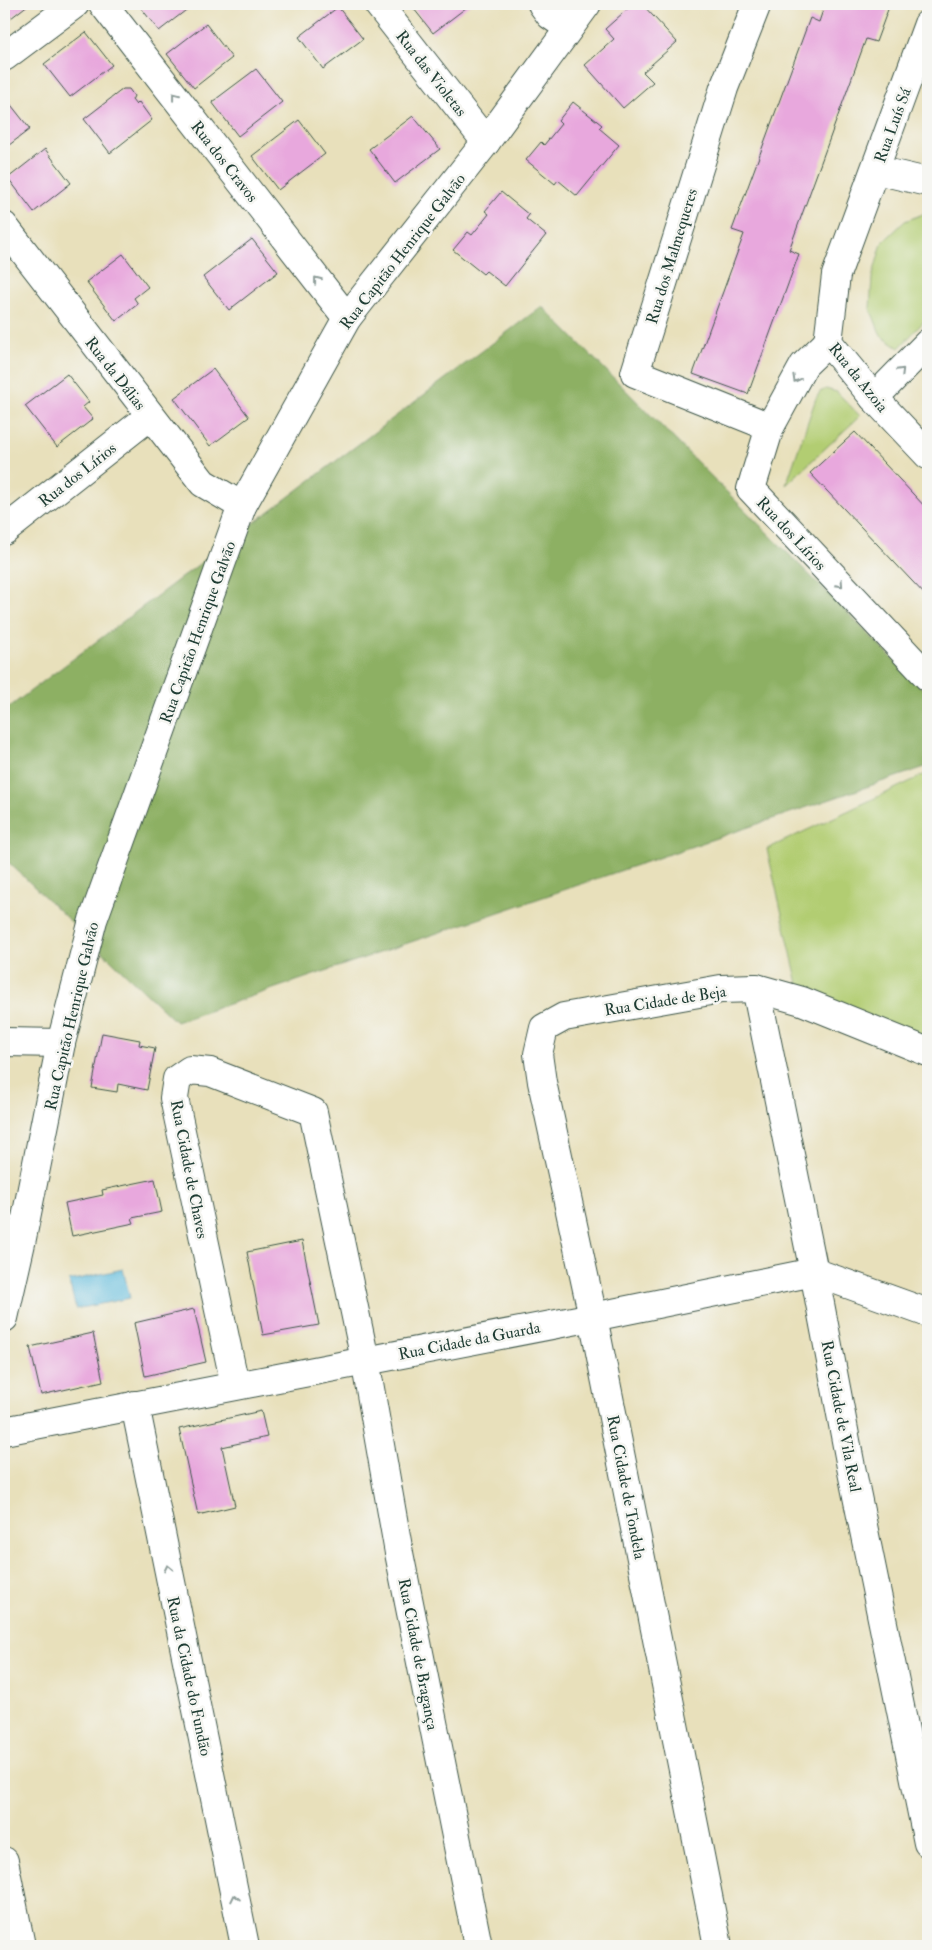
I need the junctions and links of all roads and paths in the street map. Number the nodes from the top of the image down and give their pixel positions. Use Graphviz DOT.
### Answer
graph roads {
  1 [pos="75,4"];
  2 [pos="103,4"];
  3 [pos="378,4"];
  4 [pos="542,4"];
  5 [pos="586,4"];
  6 [pos="757,4"];
  7 [pos="928,24"];
  8 [pos="568,28"];
  9 [pos="4,57"];
  10 [pos="486,142"];
  11 [pos="876,170"];
  12 [pos="928,180"];
  13 [pos="4,226"];
  14 [pos="347,318"];
  15 [pos="828,342"];
  16 [pos="928,343"];
  17 [pos="874,398"];
  18 [pos="150,416"];
  19 [pos="770,427"];
  20 [pos="928,455"];
  21 [pos="242,506"];
  22 [pos="4,531"];
  23 [pos="928,677"];
  24 [pos="756,988"];
  25 [pos="544,1028"];
  26 [pos="4,1042"];
  27 [pos="61,1043"];
  28 [pos="928,1052"];
  29 [pos="12,1243"];
  30 [pos="814,1272"];
  31 [pos="928,1312"];
  32 [pos="593,1317"];
  33 [pos="4,1318"];
  34 [pos="365,1360"];
  35 [pos="235,1385"];
  36 [pos="135,1405"];
  37 [pos="4,1430"];
  38 [pos="928,1843"];
  39 [pos="4,1861"];
  40 [pos="21,1946"];
  41 [pos="245,1946"];
  42 [pos="478,1946"];
  43 [pos="718,1946"];
  1 -- 9 [label="street"];
  14 -- 2 [label="street, Rua dos Cravos, one-way"];
  3 -- 10 [label="street, Rua das Violetas"];
  4 -- 8 [label="street"];
  5 -- 8 [label="street, Rua Capitão Henrique Galvão"];
  6 -- 19 [label="street, Rua dos Malmequeres"];
  7 -- 11 [label="street, Rua Luís Sá"];
  8 -- 10 [label="street, Rua Capitão Henrique Galvão"];
  10 -- 14 [label="street, Rua Capitão Henrique Galvão"];
  11 -- 12 [label="street"];
  11 -- 15 [label="street, Rua da Azoia"];
  13 -- 18 [label="street, Rua da Dálias"];
  14 -- 21 [label="street, Rua Capitão Henrique Galvão"];
  15 -- 17 [label="street, Rua da Azoia"];
  15 -- 19 [label="street, Rua dos Lírios, one-way"];
  17 -- 16 [label="street, one-way"];
  17 -- 20 [label="street, Rua da Azoia"];
  18 -- 21 [label="street, Rua da Dálias"];
  18 -- 22 [label="street, Rua dos Lírios"];
  19 -- 23 [label="street, Rua dos Lírios, one-way"];
  21 -- 27 [label="street, Rua Capitão Henrique Galvão"];
  24 -- 25 [label="street, Rua Cidade de Beja"];
  24 -- 28 [label="street, Rua Cidade de Beja"];
  24 -- 30 [label="street, Rua Cidade de Vila Real"];
  25 -- 32 [label="street, Rua Cidade de Tondela"];
  26 -- 27 [label="street"];
  27 -- 29 [label="street, Rua Capitão Henrique Galvão"];
  29 -- 33 [label="street, Rua Capitão Henrique Galvão"];
  30 -- 31 [label="street"];
  30 -- 32 [label="street, Rua Cidade da Guarda"];
  30 -- 38 [label="street, Rua Cidade de Vila Real"];
  32 -- 34 [label="street, Rua Cidade da Guarda"];
  32 -- 43 [label="street, Rua Cidade de Tondela"];
  34 -- 35 [label="street, Rua Cidade da Guarda"];
  34 -- 35 [label="street, Rua Cidade de Chaves"];
  34 -- 42 [label="street, Rua Cidade de Bragança"];
  35 -- 36 [label="street, Rua Cidade da Guarda"];
  36 -- 37 [label="street, Rua Cidade da Guarda"];
  41 -- 36 [label="street, Rua da Cidade do Fundão, one-way"];
  39 -- 40 [label="street"];
}
